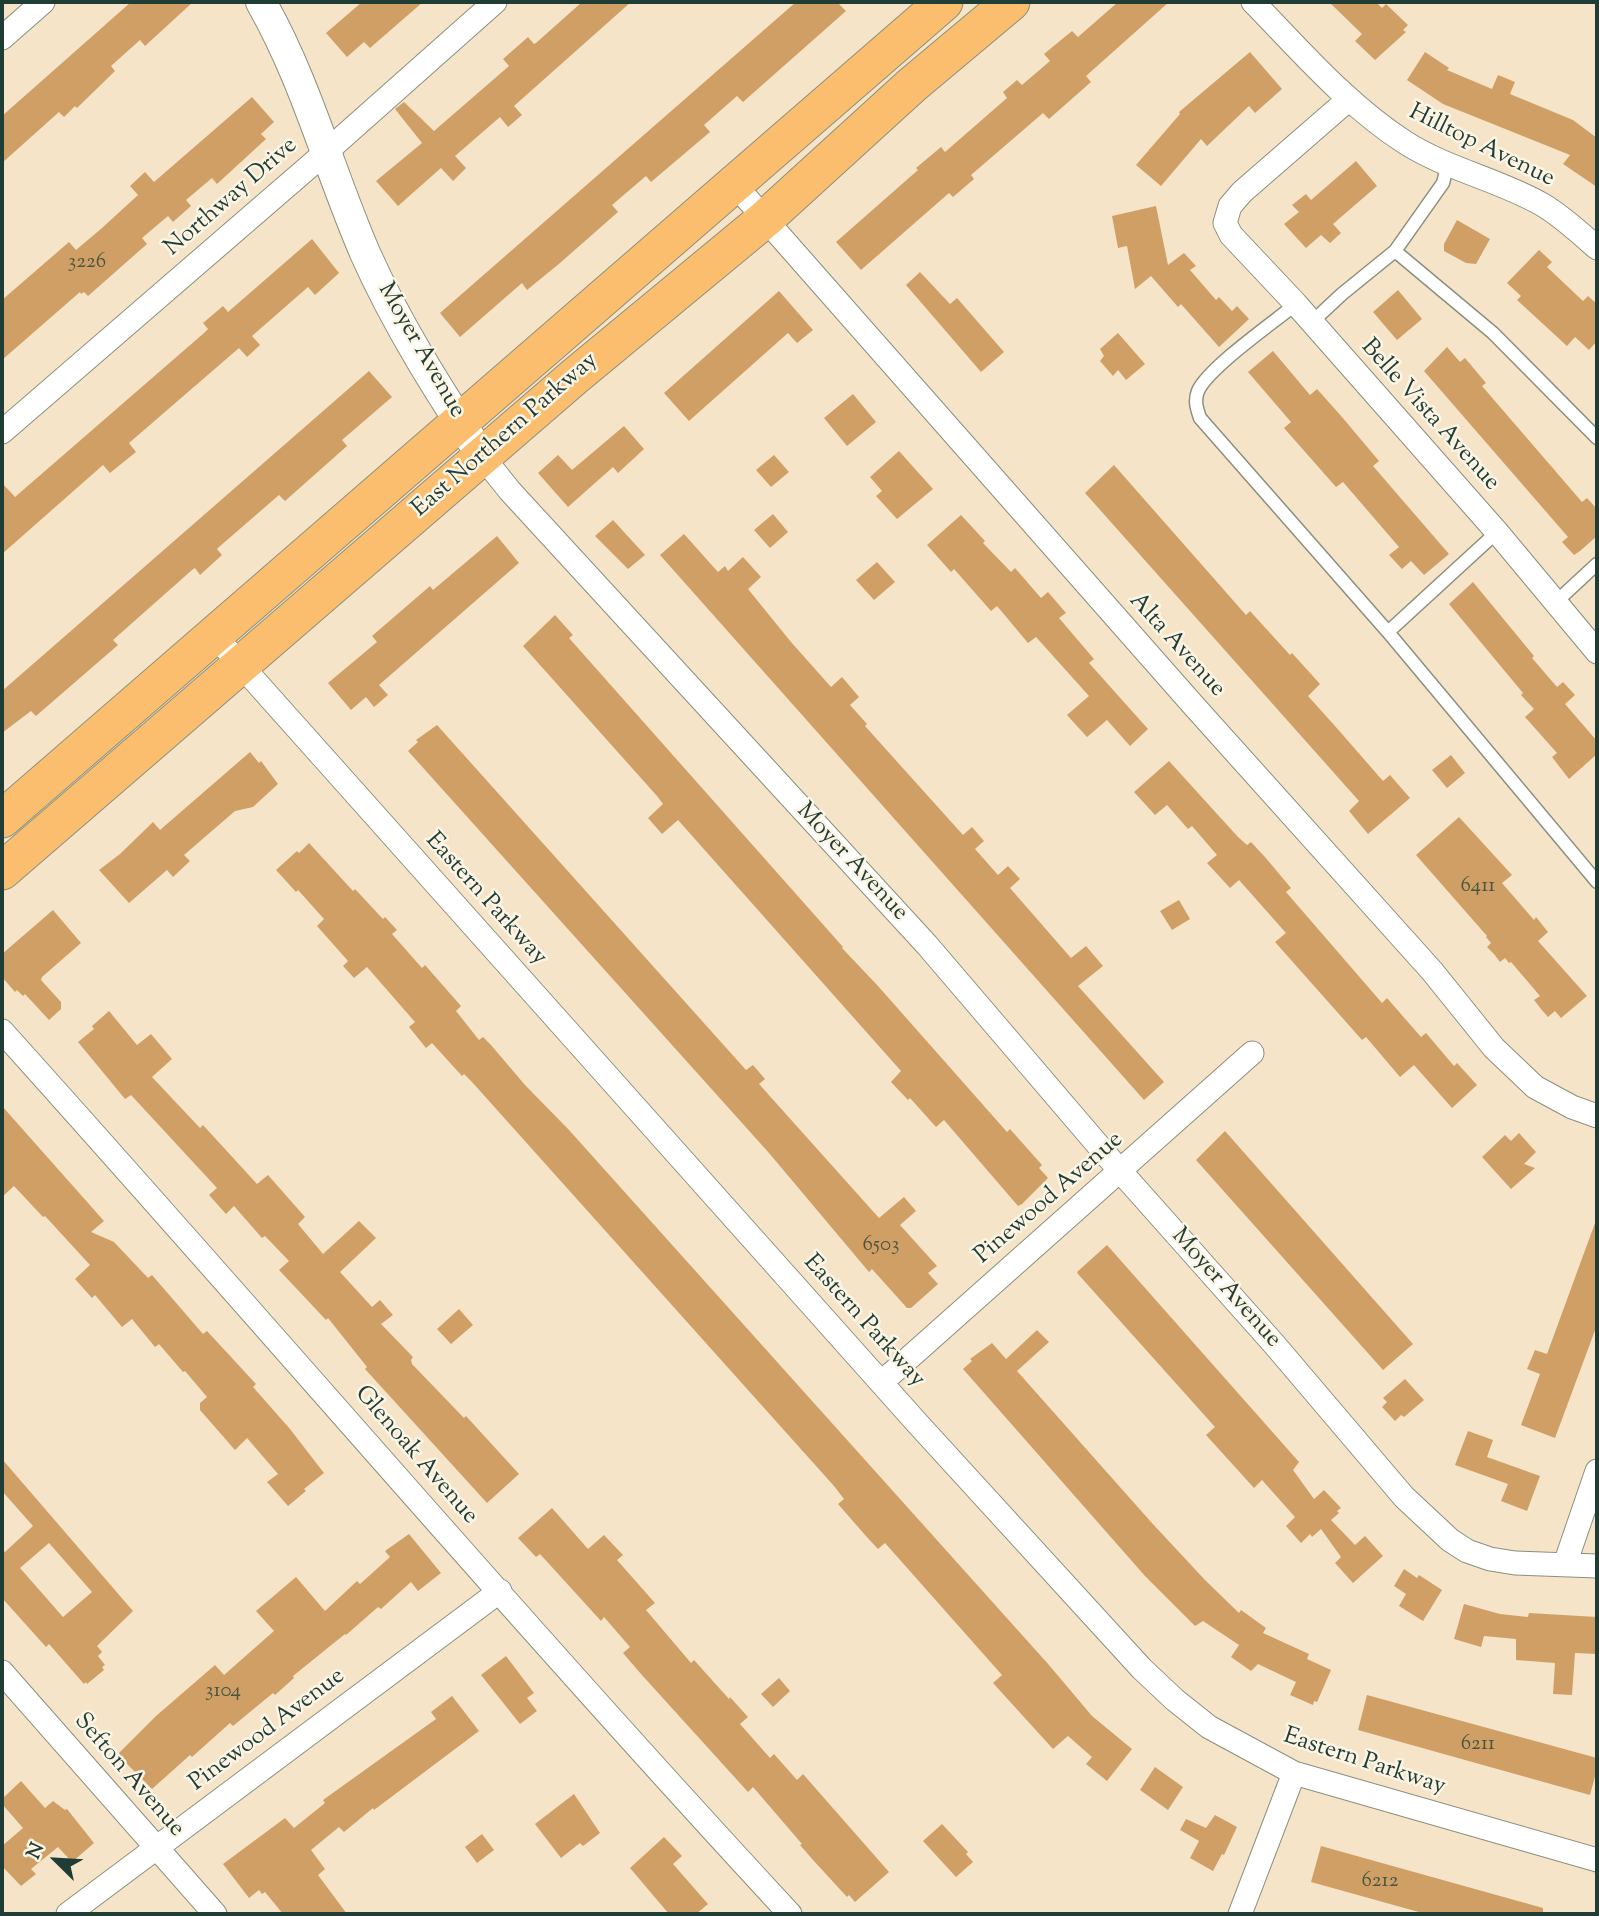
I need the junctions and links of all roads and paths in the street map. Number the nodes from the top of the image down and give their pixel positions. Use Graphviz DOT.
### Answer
graph roads {
  1 [pos="43,2"];
  2 [pos="261,2"];
  3 [pos="495,2"];
  4 [pos="944,2"];
  5 [pos="1011,2"];
  6 [pos="1253,2"];
  7 [pos="2,38"];
  8 [pos="1349,99"];
  9 [pos="326,152"];
  10 [pos="1448,163"];
  11 [pos="735,185"];
  12 [pos="765,219"];
  13 [pos="1597,248"];
  14 [pos="1395,251"];
  15 [pos="1296,304"];
  16 [pos="1312,323"];
  17 [pos="460,422"];
  18 [pos="2,432"];
  19 [pos="1597,438"];
  20 [pos="482,456"];
  21 [pos="1497,532"];
  22 [pos="1597,564"];
  23 [pos="1557,601"];
  24 [pos="1388,632"];
  25 [pos="214,635"];
  26 [pos="1597,652"];
  27 [pos="240,666"];
  28 [pos="2,819"];
  29 [pos="2,871"];
  30 [pos="1597,883"];
  31 [pos="2,1031"];
  32 [pos="1251,1053"];
  33 [pos="1597,1116"];
  34 [pos="1121,1172"];
  35 [pos="882,1382"];
  36 [pos="1597,1471"];
  37 [pos="1564,1564"];
  38 [pos="1597,1566"];
  39 [pos="500,1591"];
  40 [pos="2,1672"];
  41 [pos="1294,1773"];
  42 [pos="156,1847"];
  43 [pos="1597,1860"];
  44 [pos="68,1914"];
  45 [pos="215,1914"];
  46 [pos="790,1914"];
  47 [pos="1240,1914"];
  1 -- 7 [label="street"];
  2 -- 9 [label="street, Moyer Avenue"];
  3 -- 9 [label="street, Northway Drive"];
  4 -- 11 [label="main road, East Northern Parkway"];
  5 -- 12 [label="main road, East Northern Parkway"];
  6 -- 8 [label="street, Hilltop Avenue"];
  8 -- 10 [label="street, Hilltop Avenue"];
  8 -- 15 [label="street, Belle Vista Avenue"];
  9 -- 17 [label="street, Moyer Avenue"];
  9 -- 18 [label="street, Northway Drive"];
  10 -- 13 [label="street, Hilltop Avenue"];
  10 -- 14 [label="lane"];
  11 -- 12 [label="street, Alta Avenue"];
  11 -- 17 [label="main road, East Northern Parkway"];
  12 -- 20 [label="main road, East Northern Parkway"];
  12 -- 33 [label="street, Alta Avenue"];
  14 -- 16 [label="lane"];
  14 -- 19 [label="lane"];
  15 -- 16 [label="street, Belle Vista Avenue"];
  15 -- 24 [label="lane"];
  16 -- 21 [label="street, Belle Vista Avenue"];
  17 -- 20 [label="street, Moyer Avenue"];
  17 -- 25 [label="main road, East Northern Parkway"];
  20 -- 27 [label="main road, East Northern Parkway"];
  20 -- 34 [label="street, Moyer Avenue"];
  21 -- 23 [label="street, Belle Vista Avenue"];
  21 -- 24 [label="lane"];
  22 -- 23 [label="lane"];
  23 -- 26 [label="street, Belle Vista Avenue"];
  24 -- 30 [label="lane"];
  25 -- 27 [label="street, Eastern Parkway"];
  25 -- 28 [label="main road, East Northern Parkway"];
  27 -- 29 [label="main road, East Northern Parkway"];
  27 -- 35 [label="street, Eastern Parkway"];
  31 -- 39 [label="street, Glenoak Avenue"];
  32 -- 34 [label="street, Pinewood Avenue"];
  34 -- 35 [label="street, Pinewood Avenue"];
  34 -- 37 [label="street, Moyer Avenue"];
  35 -- 41 [label="street, Eastern Parkway"];
  36 -- 37 [label="street"];
  37 -- 38 [label="street, Moyer Avenue"];
  39 -- 42 [label="street, Pinewood Avenue"];
  39 -- 46 [label="street, Glenoak Avenue"];
  40 -- 42 [label="street, Sefton Avenue"];
  41 -- 43 [label="street, Eastern Parkway"];
  41 -- 47 [label="street"];
  42 -- 44 [label="street, Pinewood Avenue"];
  42 -- 45 [label="street, Sefton Avenue"];
}
